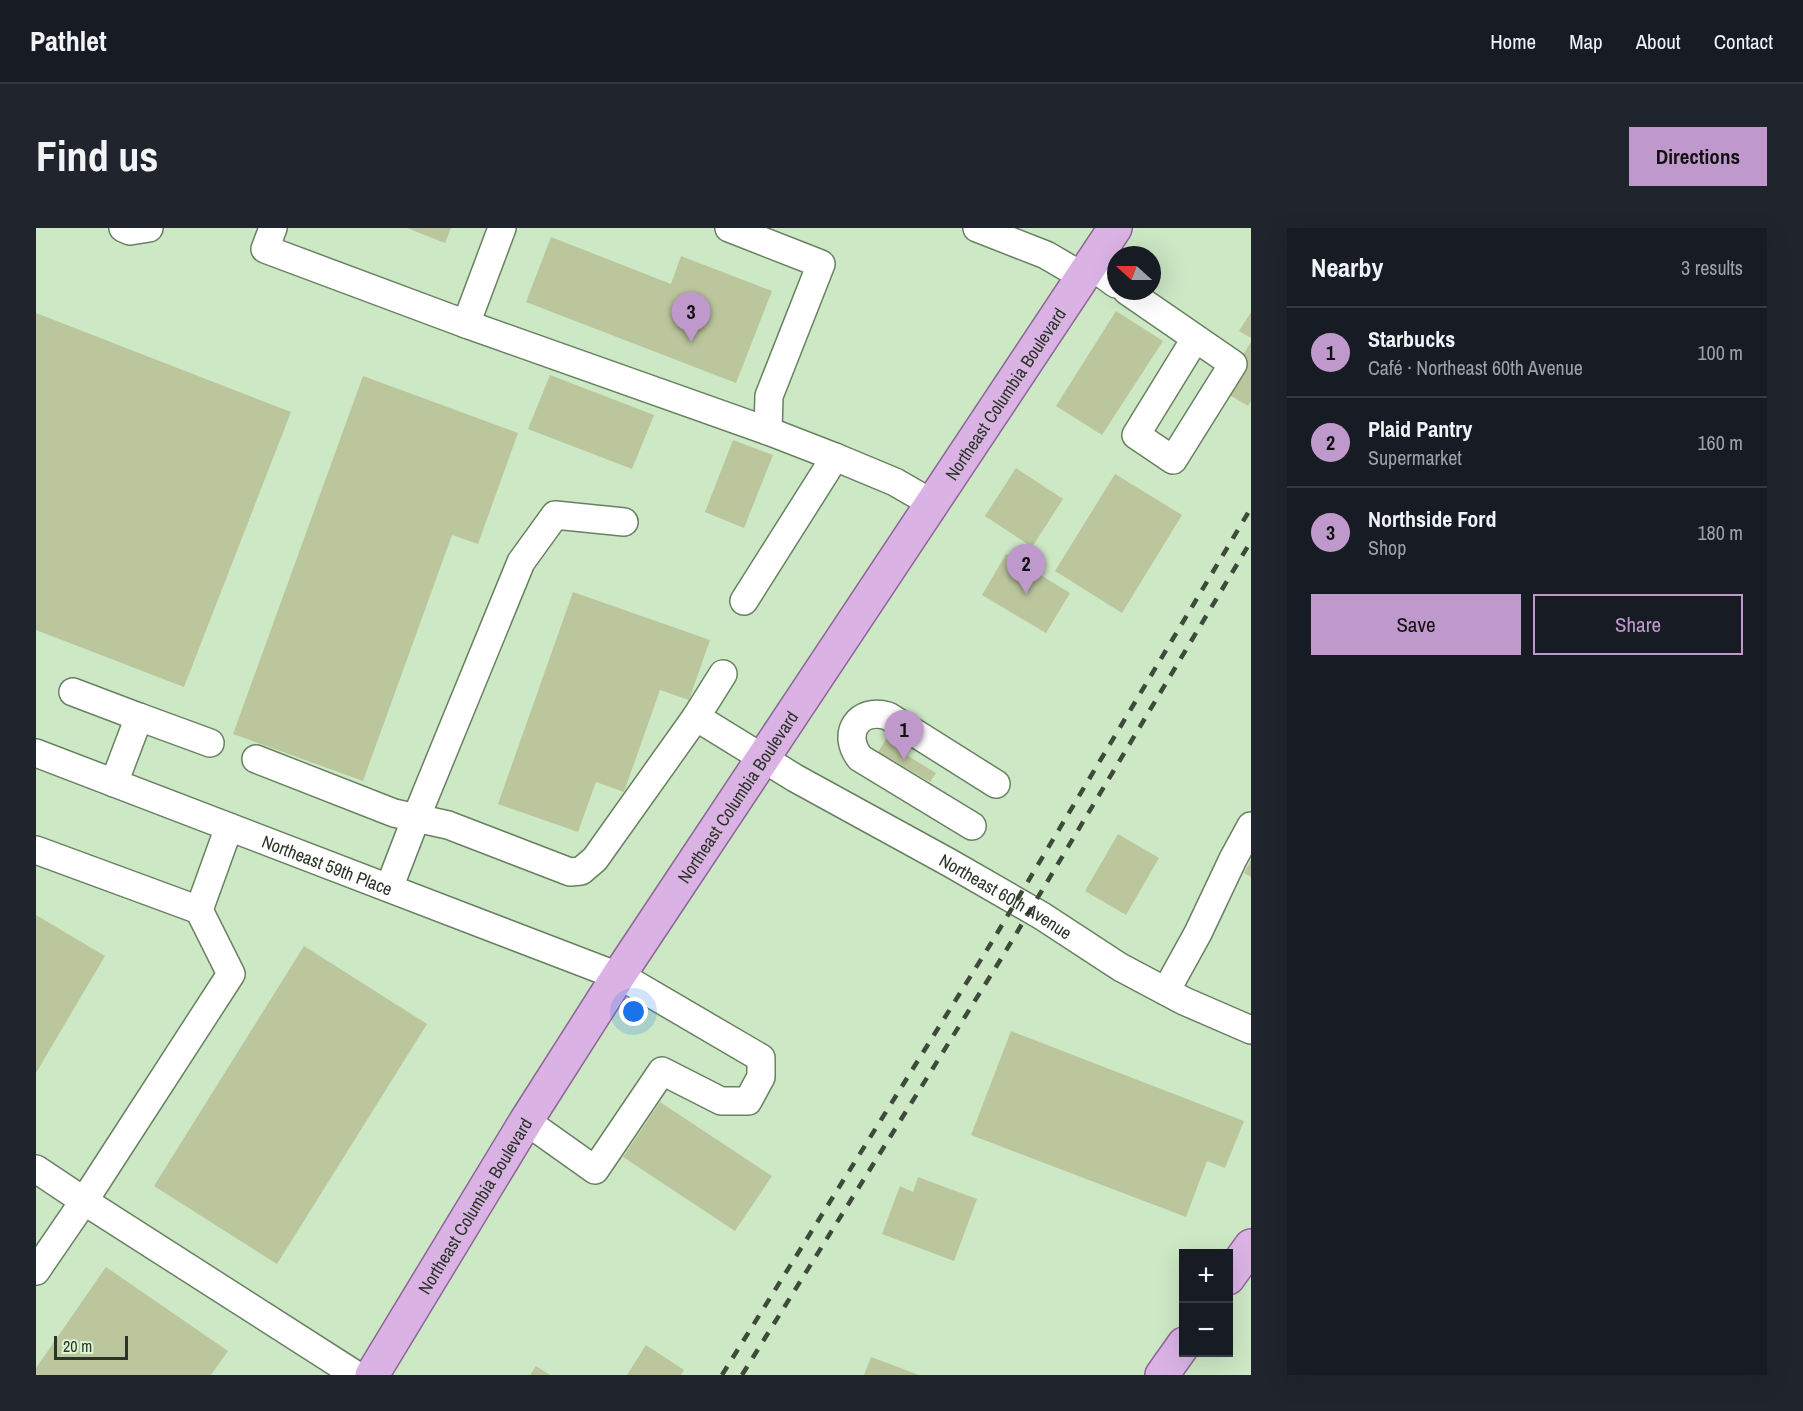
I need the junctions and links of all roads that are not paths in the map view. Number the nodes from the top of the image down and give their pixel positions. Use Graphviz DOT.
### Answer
graph roads {
  1 [pos="123,228"];
  2 [pos="149,228"];
  3 [pos="273,228"];
  4 [pos="502,228"];
  5 [pos="729,228"];
  6 [pos="977,228"];
  7 [pos="1115,228"];
  8 [pos="1096,275"];
  9 [pos="1140,300"];
  10 [pos="466,324"];
  11 [pos="1195,339"];
  12 [pos="768,431"];
  13 [pos="835,457"];
  14 [pos="933,504"];
  15 [pos="624,522"];
  16 [pos="744,602"];
  17 [pos="723,674"];
  18 [pos="72,692"];
  19 [pos="139,717"];
  20 [pos="696,717"];
  21 [pos="210,743"];
  22 [pos="36,753"];
  23 [pos="763,758"];
  24 [pos="256,759"];
  25 [pos="114,783"];
  26 [pos="996,784"];
  27 [pos="416,818"];
  28 [pos="972,826"];
  29 [pos="1251,826"];
  30 [pos="229,827"];
  31 [pos="36,850"];
  32 [pos="389,888"];
  33 [pos="199,910"];
  34 [pos="619,976"];
  35 [pos="1166,992"];
  36 [pos="1251,1030"];
  37 [pos="526,1121"];
  38 [pos="36,1169"];
  39 [pos="84,1201"];
  40 [pos="1251,1245"];
  41 [pos="36,1271"];
  42 [pos="1233,1271"];
  43 [pos="1179,1351"];
  44 [pos="356,1375"];
  45 [pos="372,1375"];
  46 [pos="1162,1375"];
  1 -- 2 [label="street"];
  3 -- 10 [label="street"];
  4 -- 10 [label="street"];
  5 -- 12 [label="street"];
  6 -- 8 [label="street"];
  7 -- 8 [label="main road, Northeast Columbia Boulevard"];
  8 -- 14 [label="main road, Northeast Columbia Boulevard"];
  9 -- 11 [label="street"];
  10 -- 12 [label="street"];
  12 -- 13 [label="street"];
  13 -- 14 [label="street"];
  13 -- 16 [label="street"];
  14 -- 23 [label="main road, Northeast Columbia Boulevard"];
  15 -- 27 [label="street"];
  17 -- 20 [label="street"];
  18 -- 19 [label="street"];
  19 -- 21 [label="street"];
  19 -- 25 [label="street"];
  20 -- 23 [label="street, Northeast 60th Avenue"];
  20 -- 27 [label="street"];
  22 -- 25 [label="street, Northeast 59th Place"];
  23 -- 34 [label="main road, Northeast Columbia Boulevard"];
  23 -- 35 [label="street, Northeast 60th Avenue"];
  24 -- 27 [label="street"];
  25 -- 30 [label="street, Northeast 59th Place"];
  26 -- 28 [label="street"];
  27 -- 32 [label="street"];
  29 -- 35 [label="street"];
  30 -- 32 [label="street, Northeast 59th Place"];
  30 -- 33 [label="street"];
  31 -- 33 [label="street"];
  32 -- 34 [label="street, Northeast 59th Place"];
  33 -- 39 [label="street"];
  34 -- 37 [label="main road, Northeast Columbia Boulevard"];
  34 -- 37 [label="street, Northeast 59th Place"];
  35 -- 36 [label="street, Northeast 60th Avenue"];
  37 -- 45 [label="main road, Northeast Columbia Boulevard"];
  38 -- 39 [label="street"];
  39 -- 41 [label="street"];
  39 -- 44 [label="street"];
  40 -- 42 [label="main road"];
  43 -- 46 [label="main road"];
}
